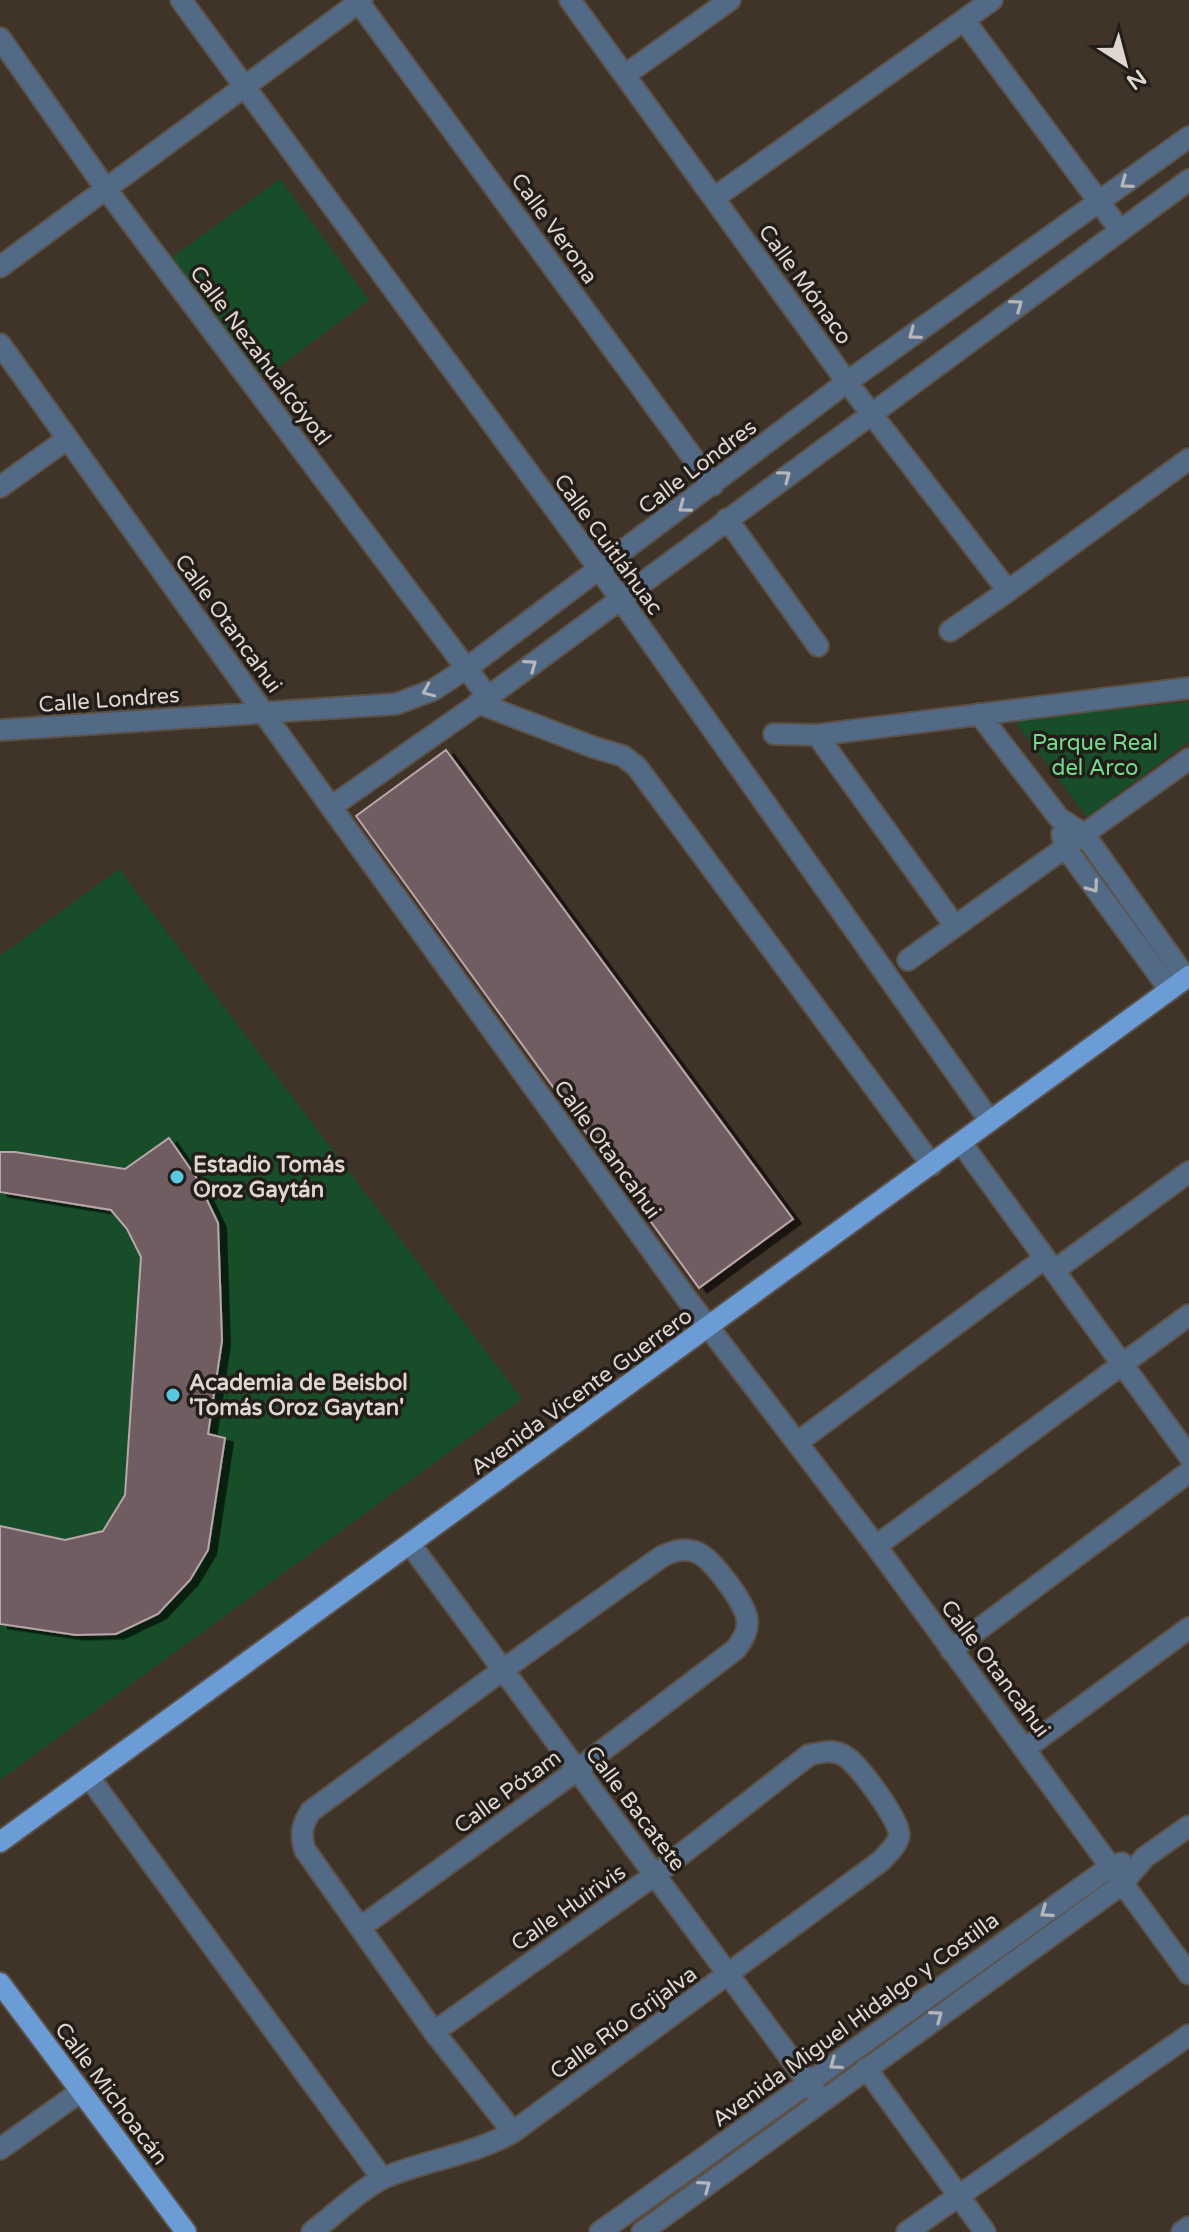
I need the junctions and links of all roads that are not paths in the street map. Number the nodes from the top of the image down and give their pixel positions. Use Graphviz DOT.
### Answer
graph roads {
  1 [pos="181,0"];
  2 [pos="570,0"];
  3 [pos="730,0"];
  4 [pos="992,0"];
  5 [pos="359,1"];
  6 [pos="964,20"];
  7 [pos="0,38"];
  8 [pos="625,75"];
  9 [pos="244,87"];
  10 [pos="1189,137"];
  11 [pos="1189,180"];
  12 [pos="106,189"];
  13 [pos="714,198"];
  14 [pos="1100,202"];
  15 [pos="1120,230"];
  16 [pos="0,267"];
  17 [pos="0,344"];
  18 [pos="847,382"];
  19 [pos="870,413"];
  20 [pos="67,439"];
  21 [pos="1189,459"];
  22 [pos="713,485"];
  23 [pos="0,487"];
  24 [pos="727,519"];
  25 [pos="600,570"];
  26 [pos="1008,591"];
  27 [pos="620,599"];
  28 [pos="950,631"];
  29 [pos="818,646"];
  30 [pos="467,668"];
  31 [pos="1189,688"];
  32 [pos="483,700"];
  33 [pos="264,713"];
  34 [pos="979,714"];
  35 [pos="0,730"];
  36 [pos="774,734"];
  37 [pos="817,735"];
  38 [pos="1189,759"];
  39 [pos="331,807"];
  40 [pos="1059,818"];
  41 [pos="1084,834"];
  42 [pos="1065,847"];
  43 [pos="955,926"];
  44 [pos="908,960"];
  45 [pos="1182,982"];
  46 [pos="990,1121"];
  47 [pos="962,1144"];
  48 [pos="932,1165"];
  49 [pos="1189,1172"];
  50 [pos="1050,1264"];
  51 [pos="1189,1315"];
  52 [pos="710,1328"];
  53 [pos="1121,1363"];
  54 [pos="798,1442"];
  55 [pos="1189,1456"];
  56 [pos="1189,1472"];
  57 [pos="410,1544"];
  58 [pos="876,1546"];
  59 [pos="1189,1628"];
  60 [pos="951,1650"];
  61 [pos="504,1669"];
  62 [pos="1026,1748"];
  63 [pos="577,1770"];
  64 [pos="89,1777"];
  65 [pos="879,1795"];
  66 [pos="1189,1826"];
  67 [pos="0,1842"];
  68 [pos="656,1874"];
  69 [pos="1116,1875"];
  70 [pos="361,1927"];
  71 [pos="1189,1974"];
  72 [pos="728,1976"];
  73 [pos="0,1983"];
  74 [pos="434,2032"];
  75 [pos="1189,2035"];
  76 [pos="866,2068"];
  77 [pos="808,2083"];
  78 [pos="80,2092"];
  79 [pos="822,2101"];
  80 [pos="513,2132"];
  81 [pos="0,2149"];
  82 [pos="382,2178"];
  83 [pos="958,2194"];
  84 [pos="1189,2227"];
  85 [pos="186,2232"];
  86 [pos="312,2232"];
  87 [pos="600,2232"];
  88 [pos="642,2232"];
  89 [pos="907,2232"];
  90 [pos="985,2232"];
  91 [pos="1182,2232"];
  1 -- 9 [label="street, Calle Cuitláhuac"];
  2 -- 8 [label="street, Calle Mónaco"];
  3 -- 8 [label="street"];
  4 -- 6 [label="street"];
  5 -- 9 [label="street"];
  5 -- 22 [label="street, Calle Verona"];
  6 -- 13 [label="street"];
  6 -- 14 [label="street"];
  7 -- 12 [label="street, Calle Nezahualcóyotl"];
  8 -- 13 [label="street, Calle Mónaco"];
  9 -- 12 [label="street"];
  9 -- 25 [label="street, Calle Cuitláhuac"];
  10 -- 14 [label="street, Calle Londres, one-way"];
  11 -- 15 [label="street"];
  12 -- 16 [label="street"];
  12 -- 30 [label="street, Calle Nezahualcóyotl"];
  13 -- 18 [label="street, Calle Mónaco"];
  14 -- 15 [label="street"];
  14 -- 18 [label="street, Calle Londres, one-way"];
  19 -- 15 [label="street, one-way"];
  17 -- 20 [label="street, Calle Otancahui"];
  18 -- 19 [label="street, Calle Mónaco"];
  18 -- 22 [label="street, Calle Londres"];
  24 -- 19 [label="street, one-way"];
  19 -- 26 [label="street, Calle Mónaco"];
  20 -- 23 [label="street"];
  20 -- 33 [label="street, Calle Otancahui"];
  21 -- 26 [label="street"];
  22 -- 25 [label="street, Calle Londres, one-way"];
  24 -- 27 [label="street"];
  24 -- 29 [label="street"];
  25 -- 27 [label="street, Calle Cuitláhuac"];
  25 -- 30 [label="street, Calle Londres"];
  26 -- 28 [label="street"];
  32 -- 27 [label="street, one-way"];
  27 -- 46 [label="street, Calle Cuitláhuac"];
  30 -- 32 [label="street, Calle Nezahualcóyotl"];
  30 -- 33 [label="street, Calle Londres, one-way"];
  31 -- 34 [label="street"];
  32 -- 39 [label="street"];
  32 -- 48 [label="street"];
  33 -- 35 [label="street, Calle Londres"];
  33 -- 39 [label="street, Calle Otancahui"];
  34 -- 37 [label="street"];
  34 -- 40 [label="street"];
  36 -- 37 [label="street"];
  37 -- 43 [label="street"];
  38 -- 41 [label="street"];
  39 -- 52 [label="street, Calle Otancahui"];
  40 -- 41 [label="street"];
  40 -- 42 [label="street"];
  41 -- 42 [label="street"];
  41 -- 45 [label="street"];
  42 -- 43 [label="street"];
  42 -- 45 [label="street, one-way"];
  43 -- 44 [label="street"];
  45 -- 46 [label="main road, Avenida Vicente Guerrero"];
  46 -- 47 [label="main road, Avenida Vicente Guerrero"];
  47 -- 48 [label="main road, Avenida Vicente Guerrero"];
  47 -- 50 [label="street"];
  48 -- 52 [label="main road, Avenida Vicente Guerrero"];
  49 -- 50 [label="street"];
  50 -- 53 [label="street"];
  50 -- 54 [label="street"];
  51 -- 53 [label="street"];
  52 -- 54 [label="street, Calle Otancahui"];
  52 -- 57 [label="main road, Avenida Vicente Guerrero"];
  53 -- 55 [label="street"];
  53 -- 58 [label="street"];
  54 -- 58 [label="street, Calle Otancahui"];
  56 -- 60 [label="street"];
  57 -- 61 [label="street, Calle Bacatete"];
  57 -- 64 [label="main road, Avenida Vicente Guerrero"];
  58 -- 60 [label="street, Calle Otancahui"];
  59 -- 62 [label="street"];
  60 -- 62 [label="street, Calle Otancahui"];
  61 -- 63 [label="street, Calle Bacatete"];
  61 -- 63 [label="street, Calle Pótam"];
  61 -- 70 [label="street, Calle Pótam"];
  62 -- 69 [label="street, Calle Otancahui"];
  63 -- 68 [label="street, Calle Bacatete"];
  63 -- 70 [label="street, Calle Pótam"];
  64 -- 67 [label="main road, Avenida Vicente Guerrero"];
  64 -- 82 [label="street"];
  65 -- 68 [label="street, Calle Huirivis"];
  65 -- 72 [label="street, Calle Río Grijalva"];
  66 -- 69 [label="street, Avenida Miguel Hidalgo y Costilla"];
  68 -- 72 [label="street, Calle Bacatete"];
  68 -- 74 [label="street, Calle Huirivis"];
  69 -- 71 [label="street, Calle Otancahui"];
  76 -- 69 [label="street, Avenida Miguel Hidalgo y Costilla, one-way"];
  69 -- 77 [label="street, Avenida Miguel Hidalgo y Costilla, one-way"];
  70 -- 74 [label="street"];
  72 -- 77 [label="street, Calle Bacatete"];
  72 -- 80 [label="street, Calle Río Grijalva"];
  73 -- 78 [label="main road, Calle Michoacán"];
  74 -- 80 [label="street"];
  75 -- 83 [label="street"];
  76 -- 79 [label="street, Avenida Miguel Hidalgo y Costilla"];
  76 -- 83 [label="street"];
  77 -- 79 [label="street, Calle Bacatete"];
  77 -- 87 [label="street, Avenida Miguel Hidalgo y Costilla"];
  78 -- 81 [label="street"];
  78 -- 85 [label="main road, Calle Michoacán"];
  88 -- 79 [label="street, Avenida Miguel Hidalgo y Costilla, one-way"];
  80 -- 82 [label="street, Calle Río Grijalva"];
  82 -- 86 [label="street, Calle Río Grijalva"];
  83 -- 89 [label="street"];
  83 -- 90 [label="street"];
  84 -- 91 [label="street"];
}
